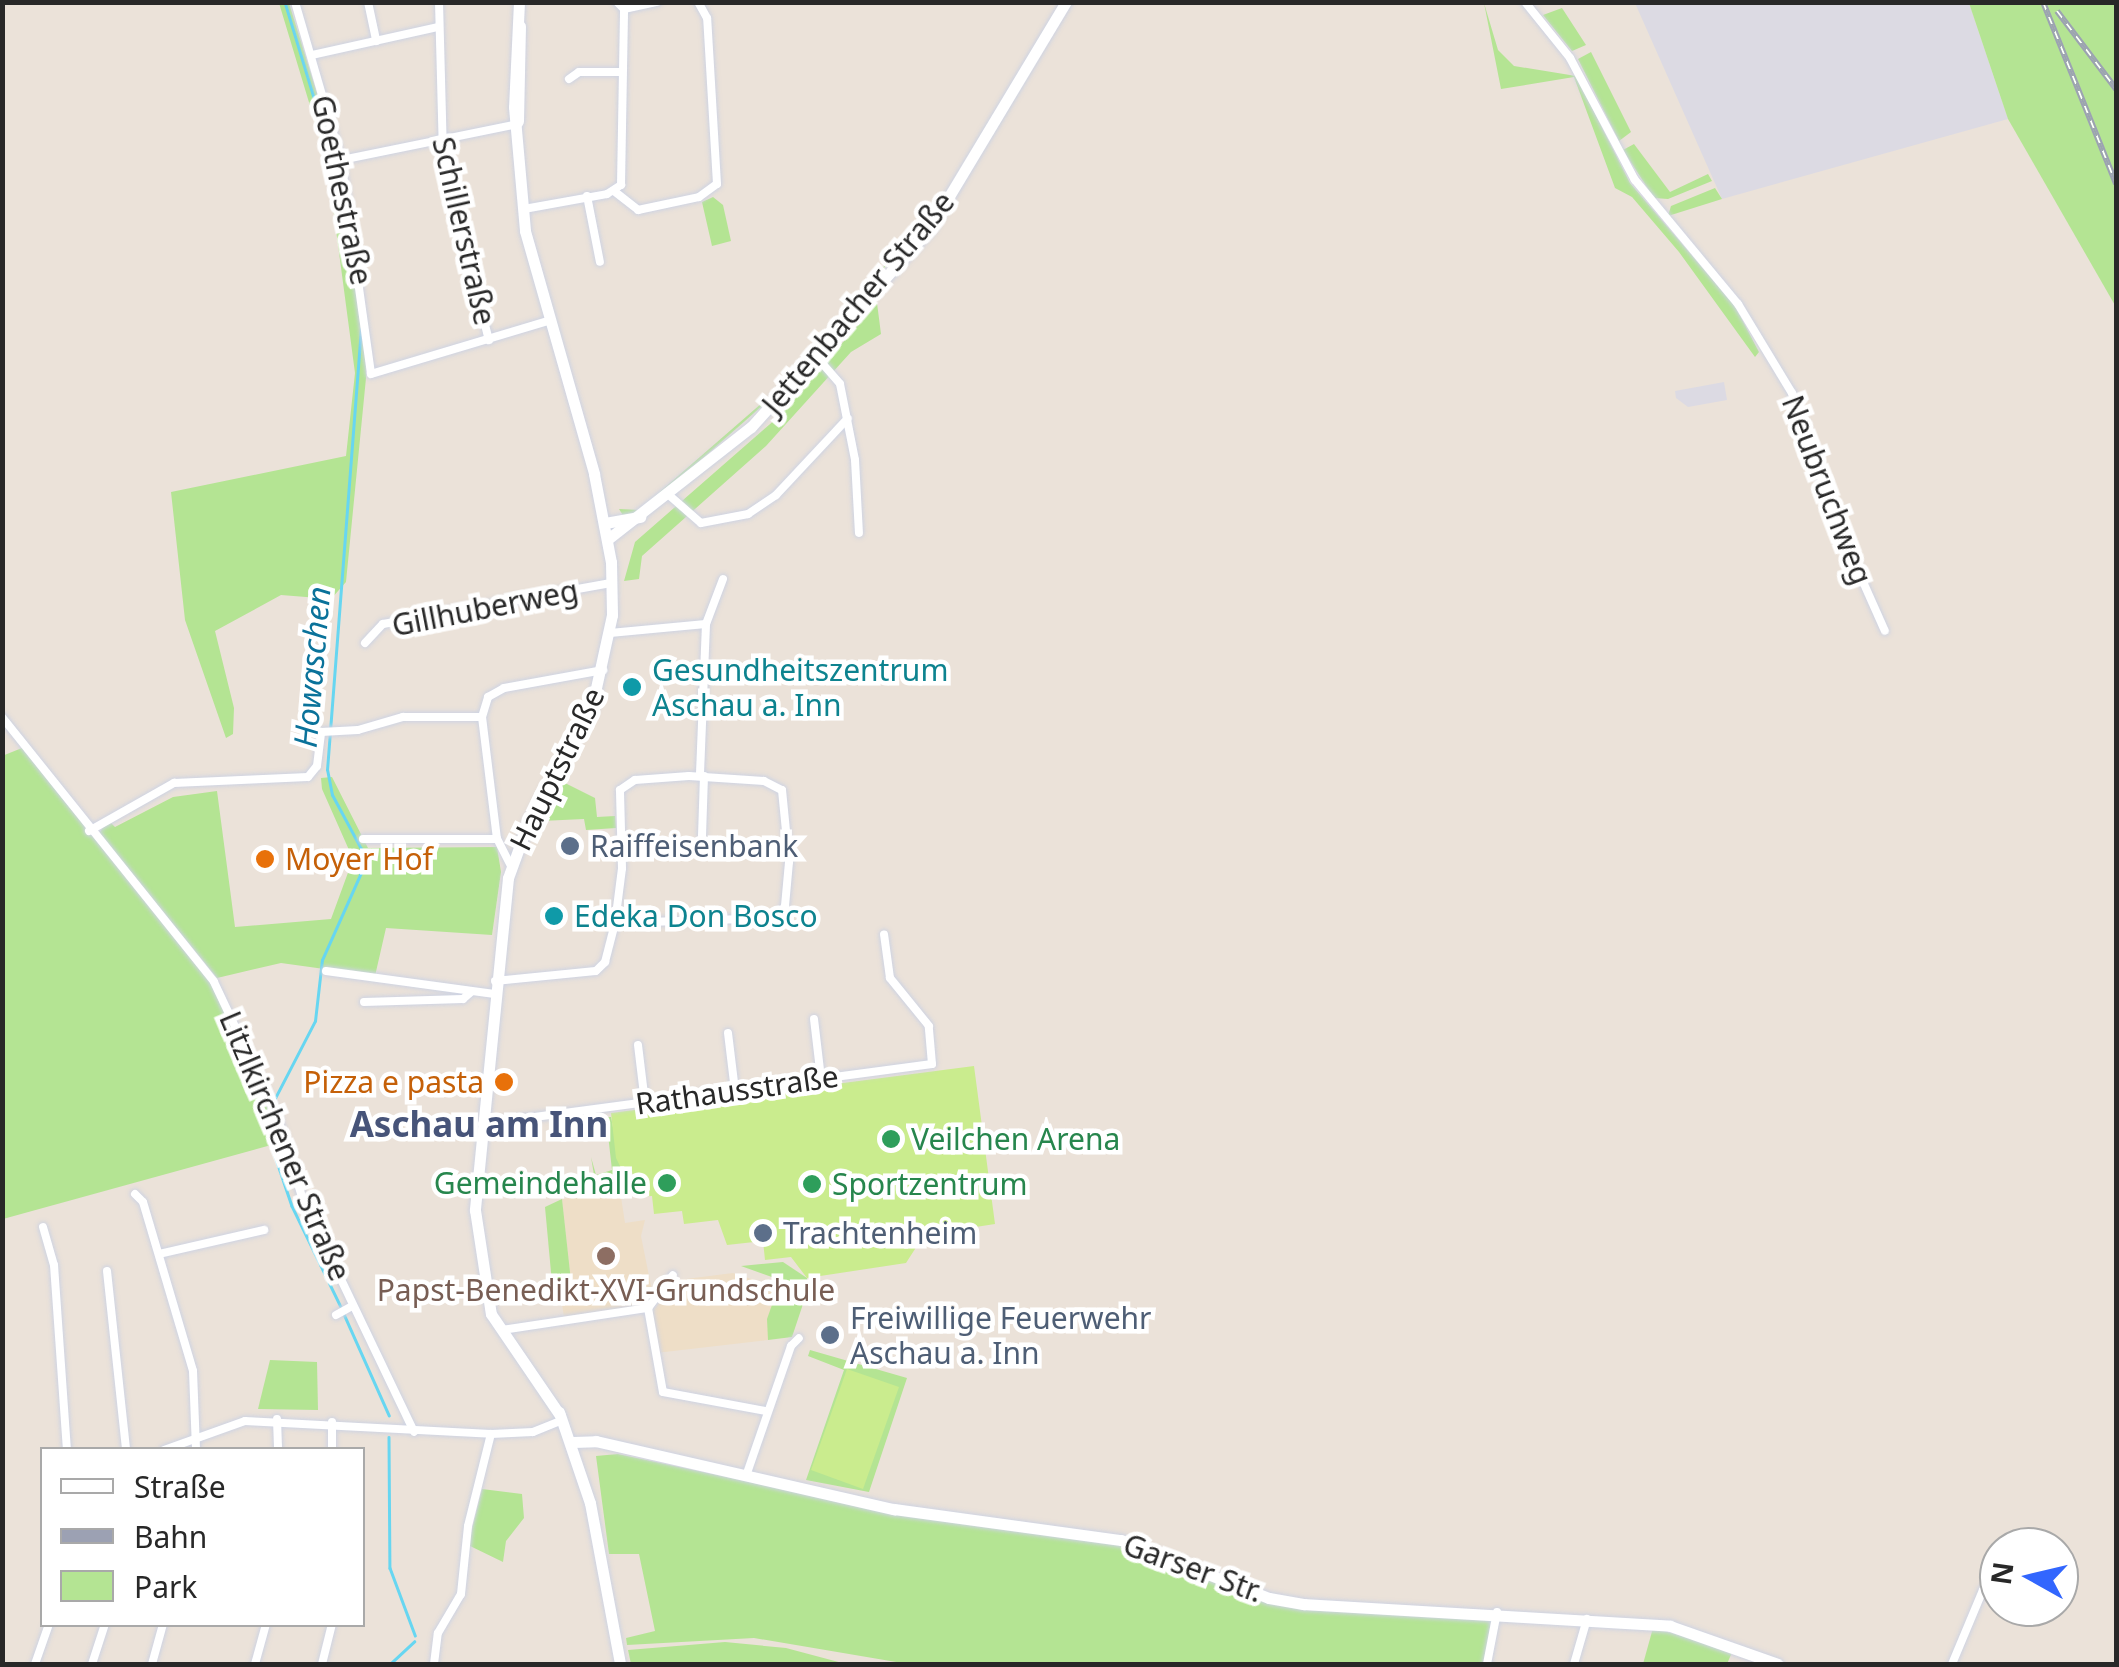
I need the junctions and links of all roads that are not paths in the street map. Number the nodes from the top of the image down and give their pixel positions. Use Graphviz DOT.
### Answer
graph roads {
  1 [pos="295,2"];
  2 [pos="368,2"];
  3 [pos="439,2"];
  4 [pos="657,2"];
  5 [pos="698,2"];
  6 [pos="1066,2"];
  7 [pos="1525,2"];
  8 [pos="620,6"];
  9 [pos="518,7"];
  10 [pos="438,27"];
  11 [pos="376,41"];
  12 [pos="721,42"];
  13 [pos="709,44"];
  14 [pos="312,55"];
  15 [pos="619,72"];
  16 [pos="569,79"];
  17 [pos="518,124"];
  18 [pos="440,137"];
  19 [pos="341,160"];
  20 [pos="614,191"];
  21 [pos="587,196"];
  22 [pos="524,209"];
  23 [pos="600,262"];
  24 [pos="551,320"];
  25 [pos="489,340"];
  26 [pos="816,355"];
  27 [pos="848,418"];
  28 [pos="670,496"];
  29 [pos="640,517"];
  30 [pos="605,524"];
  31 [pos="859,533"];
  32 [pos="608,539"];
  33 [pos="723,579"];
  34 [pos="612,583"];
  35 [pos="706,624"];
  36 [pos="1884,632"];
  37 [pos="610,634"];
  38 [pos="364,644"];
  39 [pos="603,670"];
  40 [pos="2,717"];
  41 [pos="482,717"];
  42 [pos="702,776"];
  43 [pos="90,830"];
  44 [pos="702,836"];
  45 [pos="364,839"];
  46 [pos="497,840"];
  47 [pos="511,866"];
  48 [pos="616,923"];
  49 [pos="884,934"];
  50 [pos="326,970"];
  51 [pos="495,987"];
  52 [pos="471,992"];
  53 [pos="364,1002"];
  54 [pos="814,1019"];
  55 [pos="728,1033"];
  56 [pos="638,1045"];
  57 [pos="821,1079"];
  58 [pos="735,1091"];
  59 [pos="645,1103"];
  60 [pos="482,1124"];
  61 [pos="135,1194"];
  62 [pos="43,1226"];
  63 [pos="264,1230"];
  64 [pos="159,1254"];
  65 [pos="107,1271"];
  66 [pos="673,1275"];
  67 [pos="350,1307"];
  68 [pos="648,1308"];
  69 [pos="336,1315"];
  70 [pos="498,1331"];
  71 [pos="799,1338"];
  72 [pos="766,1411"];
  73 [pos="561,1417"];
  74 [pos="277,1419"];
  75 [pos="332,1422"];
  76 [pos="414,1432"];
  77 [pos="197,1433"];
  78 [pos="491,1434"];
  79 [pos="67,1447"];
  80 [pos="126,1447"];
  81 [pos="170,1447"];
  82 [pos="196,1447"];
  83 [pos="278,1447"];
  84 [pos="332,1447"];
  85 [pos="576,1449"];
  86 [pos="746,1476"];
  87 [pos="1979,1600"];
  88 [pos="1497,1612"];
  89 [pos="1587,1619"];
  90 [pos="47,1627"];
  91 [pos="105,1627"];
  92 [pos="162,1627"];
  93 [pos="265,1627"];
  94 [pos="331,1627"];
  95 [pos="35,1664"];
  96 [pos="92,1664"];
  97 [pos="152,1664"];
  98 [pos="255,1664"];
  99 [pos="322,1664"];
  100 [pos="434,1664"];
  101 [pos="620,1664"];
  102 [pos="1487,1664"];
  103 [pos="1574,1664"];
  104 [pos="1778,1664"];
  105 [pos="1952,1664"];
  1 -- 14 [label="street, Goethestraße"];
  2 -- 11 [label="street"];
  3 -- 10 [label="street, Schillerstraße"];
  4 -- 8 [label="street"];
  5 -- 13 [label="street"];
  6 -- 26 [label="main road, Jettenbacher Straße"];
  7 -- 36 [label="street, Neubruchweg"];
  8 -- 15 [label="street"];
  9 -- 17 [label="main road, Hauptstraße"];
  10 -- 11 [label="street"];
  10 -- 18 [label="street, Schillerstraße"];
  11 -- 14 [label="street"];
  12 -- 13 [label="street"];
  13 -- 20 [label="street"];
  14 -- 19 [label="street, Goethestraße"];
  15 -- 16 [label="street"];
  15 -- 20 [label="street"];
  17 -- 18 [label="street"];
  17 -- 22 [label="main road, Hauptstraße"];
  18 -- 19 [label="street"];
  18 -- 25 [label="street, Schillerstraße"];
  19 -- 25 [label="street, Goethestraße"];
  20 -- 21 [label="street"];
  21 -- 22 [label="street"];
  21 -- 23 [label="street"];
  22 -- 24 [label="main road, Hauptstraße"];
  24 -- 25 [label="street"];
  24 -- 30 [label="main road, Hauptstraße"];
  26 -- 27 [label="street"];
  26 -- 28 [label="main road, Jettenbacher Straße"];
  27 -- 28 [label="street"];
  27 -- 31 [label="street"];
  28 -- 29 [label="main road, Jettenbacher Straße"];
  29 -- 30 [label="main road, Jettenbacher Straße"];
  29 -- 32 [label="main road, Jettenbacher Straße"];
  30 -- 32 [label="main road, Hauptstraße"];
  32 -- 34 [label="main road, Hauptstraße"];
  33 -- 35 [label="street"];
  34 -- 37 [label="main road, Hauptstraße"];
  34 -- 38 [label="street, Gillhuberweg"];
  35 -- 37 [label="street"];
  35 -- 42 [label="street"];
  37 -- 39 [label="main road, Hauptstraße"];
  39 -- 41 [label="street"];
  39 -- 47 [label="main road, Hauptstraße"];
  40 -- 43 [label="street, Litzlkirchener Straße"];
  41 -- 43 [label="street"];
  41 -- 46 [label="street"];
  42 -- 44 [label="street"];
  42 -- 48 [label="street"];
  42 -- 48 [label="street"];
  43 -- 67 [label="street, Litzlkirchener Straße"];
  45 -- 46 [label="street"];
  46 -- 47 [label="street"];
  47 -- 51 [label="main road, Hauptstraße"];
  48 -- 51 [label="street"];
  49 -- 57 [label="street, Rathausstraße"];
  50 -- 52 [label="street"];
  51 -- 52 [label="street"];
  51 -- 60 [label="main road, Hauptstraße"];
  52 -- 53 [label="street"];
  54 -- 57 [label="street"];
  55 -- 58 [label="street"];
  56 -- 59 [label="street"];
  57 -- 58 [label="street, Rathausstraße"];
  58 -- 59 [label="street, Rathausstraße"];
  59 -- 60 [label="street, Rathausstraße"];
  60 -- 70 [label="main road, Hauptstraße"];
  61 -- 64 [label="street"];
  62 -- 79 [label="street"];
  63 -- 64 [label="street"];
  64 -- 77 [label="street"];
  65 -- 80 [label="street"];
  66 -- 68 [label="street"];
  67 -- 69 [label="street"];
  67 -- 76 [label="street, Litzlkirchener Straße"];
  68 -- 70 [label="street"];
  68 -- 72 [label="street"];
  70 -- 73 [label="main road, Hauptstraße"];
  71 -- 72 [label="street"];
  72 -- 86 [label="street"];
  73 -- 78 [label="street"];
  73 -- 85 [label="main road, Hauptstraße"];
  74 -- 75 [label="street"];
  74 -- 77 [label="street"];
  74 -- 83 [label="street"];
  75 -- 76 [label="street"];
  75 -- 84 [label="street"];
  76 -- 78 [label="street"];
  77 -- 81 [label="street"];
  77 -- 82 [label="street"];
  78 -- 100 [label="street"];
  85 -- 86 [label="main road, Garser Str."];
  85 -- 101 [label="main road, Hauptstraße"];
  86 -- 88 [label="main road, Garser Str."];
  87 -- 105 [label="street"];
  88 -- 89 [label="main road, Garser Str."];
  88 -- 102 [label="street"];
  89 -- 103 [label="street"];
  89 -- 104 [label="main road, Garser Str."];
  90 -- 95 [label="street"];
  91 -- 96 [label="street"];
  92 -- 97 [label="street"];
  93 -- 98 [label="street"];
  94 -- 99 [label="street"];
}
